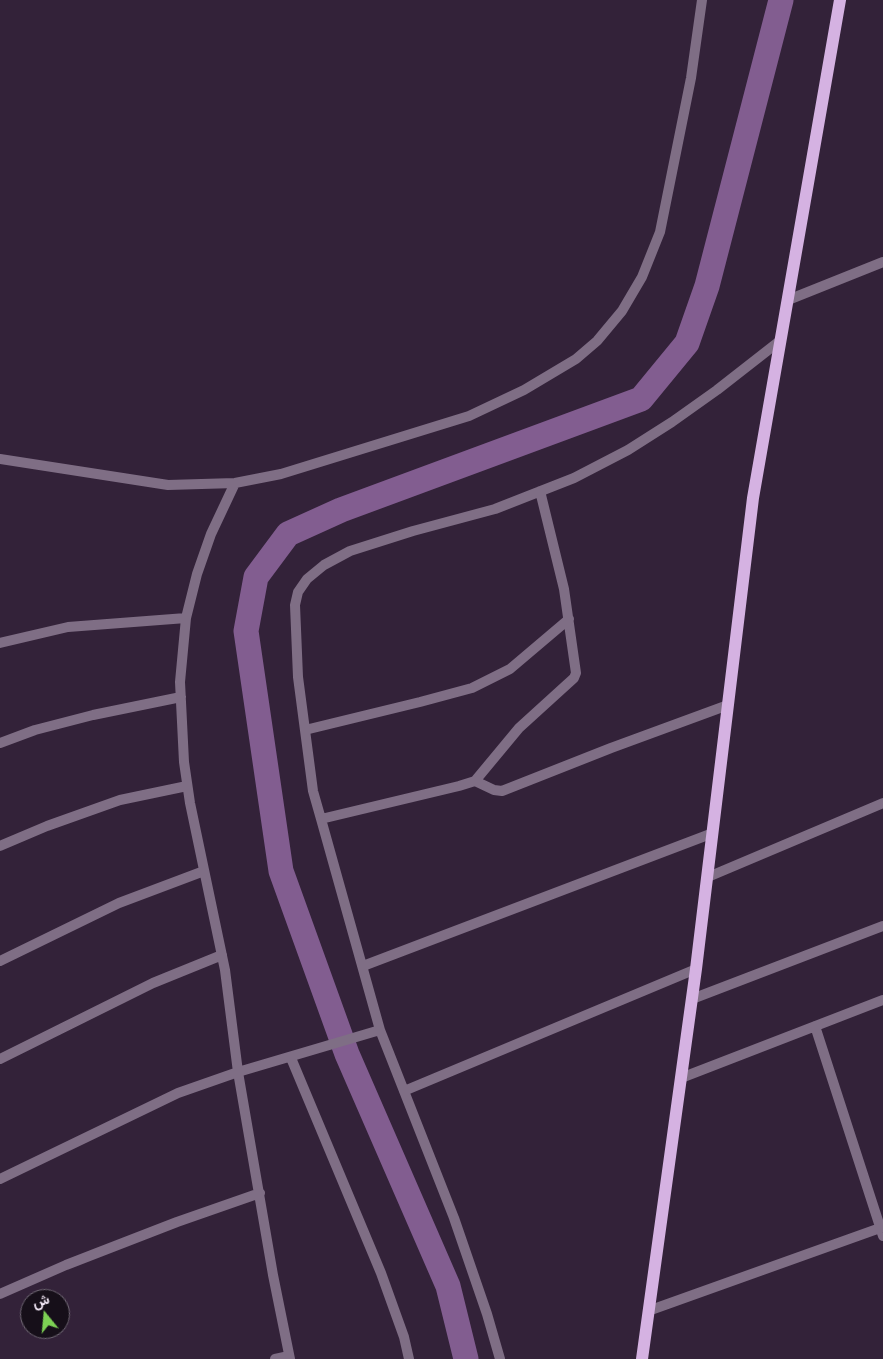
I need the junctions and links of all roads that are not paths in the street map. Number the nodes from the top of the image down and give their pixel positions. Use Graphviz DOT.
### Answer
graph roads {
  1 [pos="702,0"];
  2 [pos="840,0"];
  3 [pos="883,262"];
  4 [pos="788,300"];
  5 [pos="781,340"];
  6 [pos="0,459"];
  7 [pos="235,483"];
  8 [pos="540,491"];
  9 [pos="186,618"];
  10 [pos="569,619"];
  11 [pos="0,644"];
  12 [pos="181,697"];
  13 [pos="728,705"];
  14 [pos="305,730"];
  15 [pos="0,743"];
  16 [pos="476,781"];
  17 [pos="188,786"];
  18 [pos="883,803"];
  19 [pos="321,819"];
  20 [pos="713,833"];
  21 [pos="0,846"];
  22 [pos="204,871"];
  23 [pos="708,877"];
  24 [pos="883,926"];
  25 [pos="222,955"];
  26 [pos="0,961"];
  27 [pos="362,966"];
  28 [pos="696,969"];
  29 [pos="692,999"];
  30 [pos="883,1000"];
  31 [pos="815,1026"];
  32 [pos="380,1030"];
  33 [pos="294,1057"];
  34 [pos="0,1059"];
  35 [pos="238,1072"];
  36 [pos="680,1078"];
  37 [pos="404,1091"];
  38 [pos="0,1179"];
  39 [pos="260,1193"];
  40 [pos="882,1230"];
  41 [pos="0,1294"];
  42 [pos="648,1311"];
  43 [pos="289,1357"];
  44 [pos="275,1359"];
  45 [pos="409,1359"];
  46 [pos="500,1359"];
  47 [pos="642,1359"];
  1 -- 7 [label="street"];
  2 -- 4 [label="main road"];
  3 -- 4 [label="street"];
  4 -- 5 [label="main road"];
  5 -- 8 [label="street"];
  5 -- 13 [label="main road"];
  6 -- 7 [label="street"];
  7 -- 9 [label="street"];
  8 -- 10 [label="street"];
  8 -- 14 [label="street"];
  9 -- 11 [label="street"];
  9 -- 12 [label="street"];
  10 -- 14 [label="street"];
  10 -- 16 [label="street"];
  12 -- 15 [label="street"];
  12 -- 17 [label="street"];
  13 -- 16 [label="street"];
  13 -- 20 [label="main road"];
  14 -- 19 [label="street"];
  16 -- 19 [label="street"];
  17 -- 21 [label="street"];
  17 -- 22 [label="street"];
  18 -- 23 [label="street"];
  19 -- 27 [label="street"];
  20 -- 23 [label="main road"];
  20 -- 27 [label="street"];
  22 -- 25 [label="street"];
  22 -- 26 [label="street"];
  23 -- 28 [label="main road"];
  24 -- 29 [label="street"];
  25 -- 34 [label="street"];
  25 -- 35 [label="street"];
  27 -- 32 [label="street"];
  28 -- 29 [label="main road"];
  28 -- 37 [label="street"];
  29 -- 36 [label="main road"];
  30 -- 31 [label="street"];
  31 -- 36 [label="street"];
  31 -- 40 [label="street"];
  32 -- 33 [label="street"];
  32 -- 37 [label="street"];
  33 -- 35 [label="street"];
  33 -- 45 [label="street"];
  35 -- 38 [label="street"];
  35 -- 39 [label="street"];
  36 -- 42 [label="main road"];
  37 -- 46 [label="street"];
  39 -- 41 [label="street"];
  39 -- 43 [label="street"];
  40 -- 42 [label="street"];
  42 -- 47 [label="main road"];
  43 -- 44 [label="street"];
}
